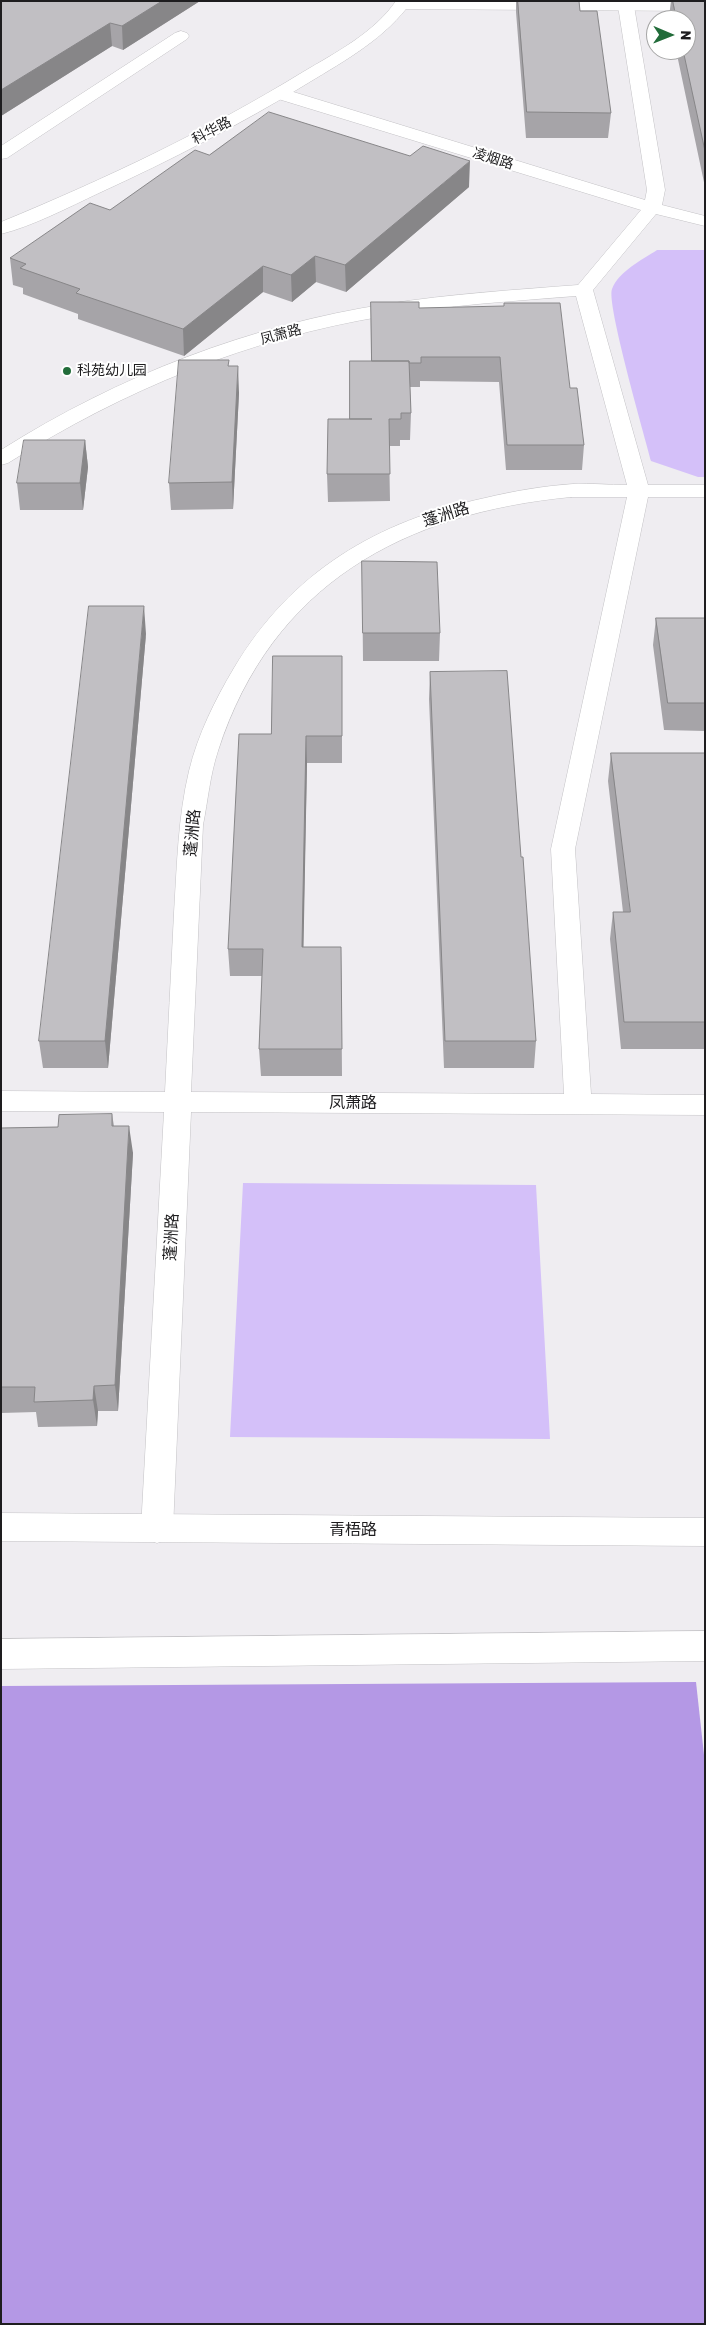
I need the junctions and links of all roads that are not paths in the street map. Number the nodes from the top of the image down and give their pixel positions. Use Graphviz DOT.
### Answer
graph roads {
  1 [pos="403,4"];
  2 [pos="626,6"];
  3 [pos="705,6"];
  4 [pos="181,36"];
  5 [pos="281,94"];
  6 [pos="1,154"];
  7 [pos="652,208"];
  8 [pos="705,221"];
  9 [pos="1,229"];
  10 [pos="584,290"];
  11 [pos="1,459"];
  12 [pos="639,491"];
  13 [pos="705,491"];
  14 [pos="1,1100"];
  15 [pos="178,1102"];
  16 [pos="578,1104"];
  17 [pos="705,1105"];
  18 [pos="1,1528"];
  19 [pos="157,1528"];
  20 [pos="705,1532"];
  21 [pos="705,1646"];
  22 [pos="1,1654"];
  1 -- 2 [label="street"];
  1 -- 5 [label="street, 科华路"];
  2 -- 3 [label="street"];
  2 -- 7 [label="street"];
  4 -- 6 [label="street"];
  5 -- 7 [label="street, 凌烟路"];
  5 -- 9 [label="street, 科华路"];
  7 -- 8 [label="street, 凌烟路"];
  7 -- 10 [label="street"];
  10 -- 11 [label="street, 凤萧路"];
  10 -- 12 [label="street"];
  12 -- 13 [label="street, 蓬洲路"];
  12 -- 15 [label="street, 蓬洲路"];
  12 -- 16 [label="street"];
  14 -- 15 [label="street, 凤萧路"];
  15 -- 16 [label="street, 凤萧路"];
  15 -- 19 [label="street, 蓬洲路"];
  16 -- 17 [label="street, 凤萧路"];
  18 -- 19 [label="street, 青梧路"];
  19 -- 20 [label="street, 青梧路"];
  21 -- 22 [label="street"];
}
